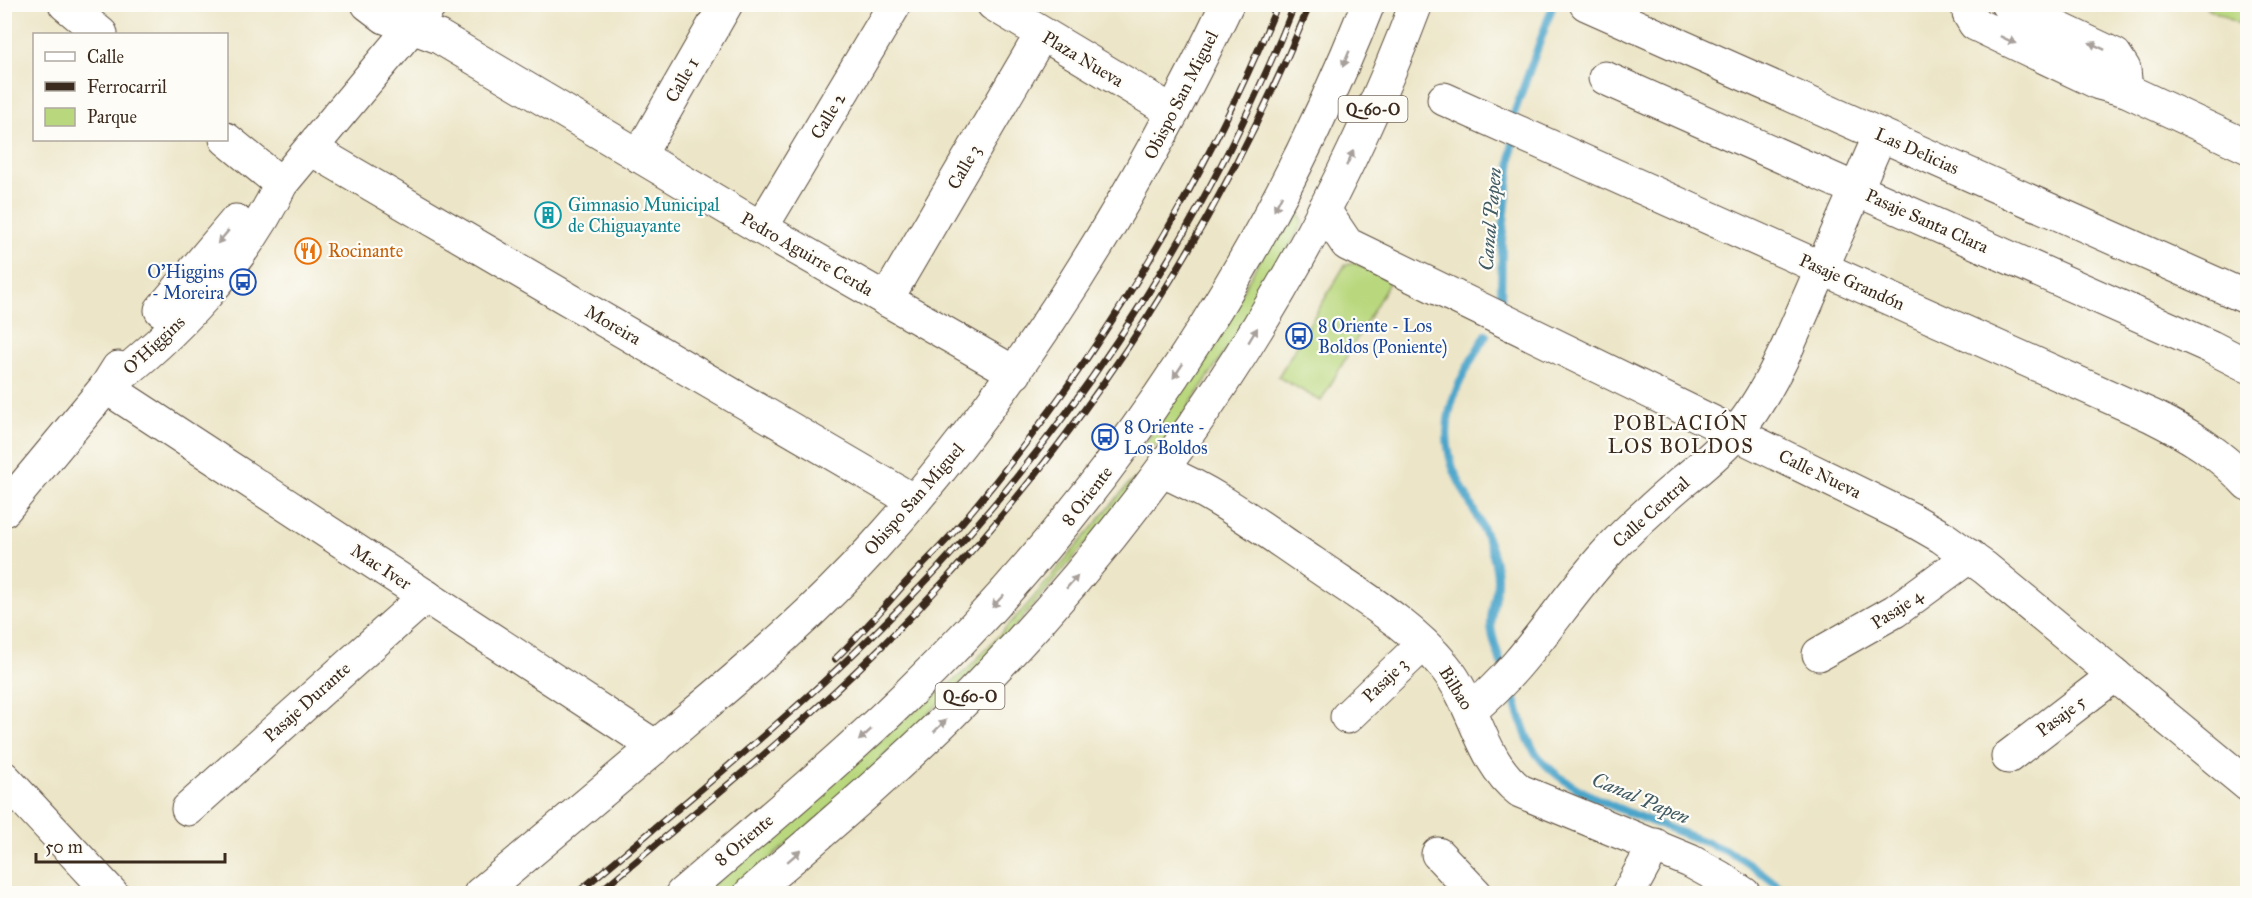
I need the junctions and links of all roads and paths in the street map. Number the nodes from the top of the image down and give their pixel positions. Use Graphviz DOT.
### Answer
graph roads {
  1 [pos="65,4"];
  2 [pos="368,4"];
  3 [pos="726,4"];
  4 [pos="895,4"];
  5 [pos="993,4"];
  6 [pos="1227,4"];
  7 [pos="1368,4"];
  8 [pos="1416,4"];
  9 [pos="1587,4"];
  10 [pos="1971,4"];
  11 [pos="2007,4"];
  12 [pos="422,16"];
  13 [pos="100,33"];
  14 [pos="1041,34"];
  15 [pos="1605,78"];
  16 [pos="2126,90"];
  17 [pos="1444,99"];
  18 [pos="1173,112"];
  19 [pos="1880,135"];
  20 [pos="228,141"];
  21 [pos="2247,147"];
  22 [pos="311,149"];
  23 [pos="1304,151"];
  24 [pos="639,156"];
  25 [pos="281,184"];
  26 [pos="1856,189"];
  27 [pos="1324,210"];
  28 [pos="761,228"];
  29 [pos="1822,268"];
  30 [pos="2247,298"];
  31 [pos="886,300"];
  32 [pos="2247,366"];
  33 [pos="1015,373"];
  34 [pos="106,387"];
  35 [pos="1736,433"];
  36 [pos="1162,471"];
  37 [pos="1103,476"];
  38 [pos="2247,484"];
  39 [pos="8,500"];
  40 [pos="914,501"];
  41 [pos="1970,556"];
  42 [pos="426,596"];
  43 [pos="1423,644"];
  44 [pos="1819,654"];
  45 [pos="2115,675"];
  46 [pos="1471,710"];
  47 [pos="1347,717"];
  48 [pos="656,747"];
  49 [pos="2008,757"];
  50 [pos="4,778"];
  51 [pos="2247,785"];
  52 [pos="188,808"];
  53 [pos="1655,846"];
  54 [pos="1438,854"];
  55 [pos="112,894"];
  56 [pos="480,894"];
  57 [pos="682,894"];
  58 [pos="750,894"];
  59 [pos="1476,894"];
  60 [pos="1628,894"];
  61 [pos="1744,894"];
  1 -- 13 [label="street"];
  2 -- 12 [label="street"];
  3 -- 24 [label="street, Calle 1"];
  4 -- 28 [label="street, Calle 2"];
  5 -- 14 [label="street, Plaza Nueva"];
  6 -- 18 [label="street, Obispo San Miguel"];
  7 -- 23 [label="street, 8 Oriente / Q-60-O, one-way"];
  27 -- 8 [label="street, Q-60-O, one-way"];
  9 -- 19 [label="street, Las Delicias"];
  10 -- 16 [label="street, one-way"];
  16 -- 11 [label="street, one-way"];
  12 -- 22 [label="street, O'Higgins"];
  12 -- 24 [label="street, Pedro Aguirre Cerda"];
  14 -- 18 [label="street, Plaza Nueva"];
  14 -- 31 [label="street, Calle 3"];
  15 -- 26 [label="street, Pasaje Santa Clara"];
  16 -- 21 [label="street"];
  17 -- 29 [label="street, Pasaje Grandón"];
  18 -- 33 [label="street, Obispo San Miguel"];
  19 -- 26 [label="street, Calle Central"];
  19 -- 30 [label="street, Las Delicias"];
  20 -- 25 [label="street"];
  22 -- 25 [label="street, O'Higgins"];
  22 -- 40 [label="street, Moreira"];
  23 -- 27 [label="street, Calle Nueva"];
  23 -- 37 [label="street, 8 Oriente / Q-60-O, one-way"];
  24 -- 28 [label="street, Pedro Aguirre Cerda"];
  25 -- 34 [label="street, O'Higgins"];
  26 -- 29 [label="street, Calle Central"];
  26 -- 32 [label="street, Pasaje Santa Clara"];
  27 -- 35 [label="street, Calle Nueva"];
  36 -- 27 [label="street, Q-60-O, one-way"];
  28 -- 31 [label="street, Pedro Aguirre Cerda"];
  29 -- 35 [label="street, Calle Central"];
  29 -- 38 [label="street, Pasaje Grandón"];
  31 -- 33 [label="street, Pedro Aguirre Cerda"];
  33 -- 40 [label="street, Obispo San Miguel"];
  34 -- 39 [label="street, O'Higgins"];
  34 -- 42 [label="street, Mac Iver"];
  35 -- 41 [label="street, Calle Nueva"];
  35 -- 46 [label="street, Calle Central"];
  36 -- 37 [label="street, Bilbao"];
  36 -- 43 [label="street, Bilbao"];
  58 -- 36 [label="street, Q-60-O, one-way"];
  37 -- 57 [label="street, 8 Oriente / Q-60-O, one-way"];
  40 -- 48 [label="street, Obispo San Miguel"];
  41 -- 44 [label="street, Pasaje 4"];
  41 -- 45 [label="street, Calle Nueva"];
  42 -- 48 [label="street, Mac Iver"];
  42 -- 52 [label="street, Pasaje Durante"];
  43 -- 46 [label="street, Bilbao"];
  43 -- 47 [label="street, Pasaje 3"];
  45 -- 49 [label="street, Pasaje 5"];
  45 -- 51 [label="street, Calle Nueva"];
  46 -- 53 [label="street, Bilbao"];
  48 -- 56 [label="street, Obispo San Miguel"];
  50 -- 55 [label="street"];
  53 -- 60 [label="street"];
  53 -- 61 [label="street, Bilbao"];
  54 -- 59 [label="street"];
}
